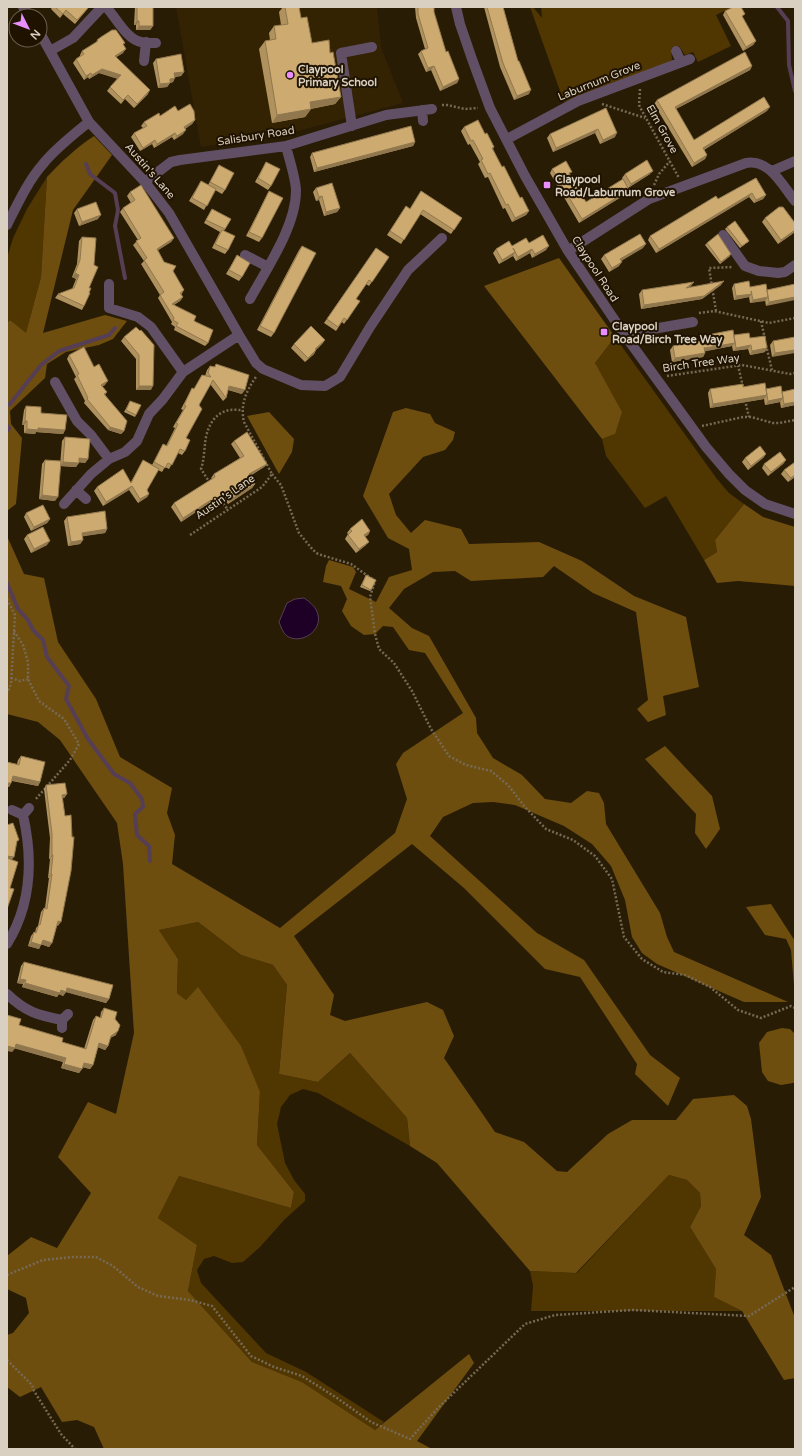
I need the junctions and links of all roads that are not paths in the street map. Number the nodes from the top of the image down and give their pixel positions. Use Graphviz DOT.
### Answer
graph roads {
  1 [pos="102,7"];
  2 [pos="106,7"];
  3 [pos="456,7"];
  4 [pos="146,42"];
  5 [pos="156,43"];
  6 [pos="48,47"];
  7 [pos="372,47"];
  8 [pos="50,51"];
  9 [pos="676,51"];
  10 [pos="144,61"];
  11 [pos="432,109"];
  12 [pos="422,110"];
  13 [pos="423,121"];
  14 [pos="89,122"];
  15 [pos="352,126"];
  16 [pos="507,139"];
  17 [pos="286,146"];
  18 [pos="795,161"];
  19 [pos="772,171"];
  20 [pos="145,182"];
  21 [pos="795,201"];
  22 [pos="7,225"];
  23 [pos="723,235"];
  24 [pos="442,238"];
  25 [pos="568,251"];
  26 [pos="246,255"];
  27 [pos="795,265"];
  28 [pos="268,267"];
  29 [pos="109,284"];
  30 [pos="250,299"];
  31 [pos="693,322"];
  32 [pos="624,334"];
  33 [pos="239,335"];
  34 [pos="183,372"];
  35 [pos="55,382"];
  36 [pos="108,459"];
  37 [pos="76,490"];
  38 [pos="86,499"];
  39 [pos="64,504"];
  40 [pos="795,514"];
  41 [pos="12,810"];
  42 [pos="7,944"];
  43 [pos="7,994"];
  44 [pos="64,1020"];
  1 -- 8 [label="street"];
  2 -- 4 [label="street"];
  3 -- 16 [label="street, Claypool Road"];
  4 -- 5 [label="street"];
  4 -- 10 [label="street"];
  6 -- 8 [label="street, Austin's Lane"];
  7 -- 15 [label="street"];
  8 -- 14 [label="street, Austin's Lane"];
  9 -- 16 [label="street, Laburnum Grove"];
  11 -- 12 [label="street, Salisbury Road"];
  12 -- 13 [label="street"];
  12 -- 15 [label="street, Salisbury Road"];
  14 -- 20 [label="street, Austin's Lane"];
  14 -- 22 [label="street"];
  15 -- 17 [label="street, Salisbury Road"];
  16 -- 25 [label="street, Claypool Road"];
  17 -- 20 [label="street, Salisbury Road"];
  17 -- 28 [label="street"];
  18 -- 19 [label="street"];
  19 -- 21 [label="street"];
  19 -- 25 [label="street"];
  20 -- 33 [label="street, Austin's Lane"];
  23 -- 27 [label="street"];
  24 -- 33 [label="street, Austin's Lane"];
  25 -- 32 [label="street, Claypool Road"];
  26 -- 28 [label="street"];
  28 -- 30 [label="street"];
  29 -- 34 [label="street"];
  31 -- 32 [label="street"];
  32 -- 40 [label="street, Claypool Road"];
  33 -- 34 [label="street"];
  34 -- 36 [label="street"];
  35 -- 36 [label="street"];
  36 -- 37 [label="street"];
  37 -- 38 [label="street"];
  37 -- 39 [label="street"];
  41 -- 42 [label="street"];
  43 -- 44 [label="street"];
}
